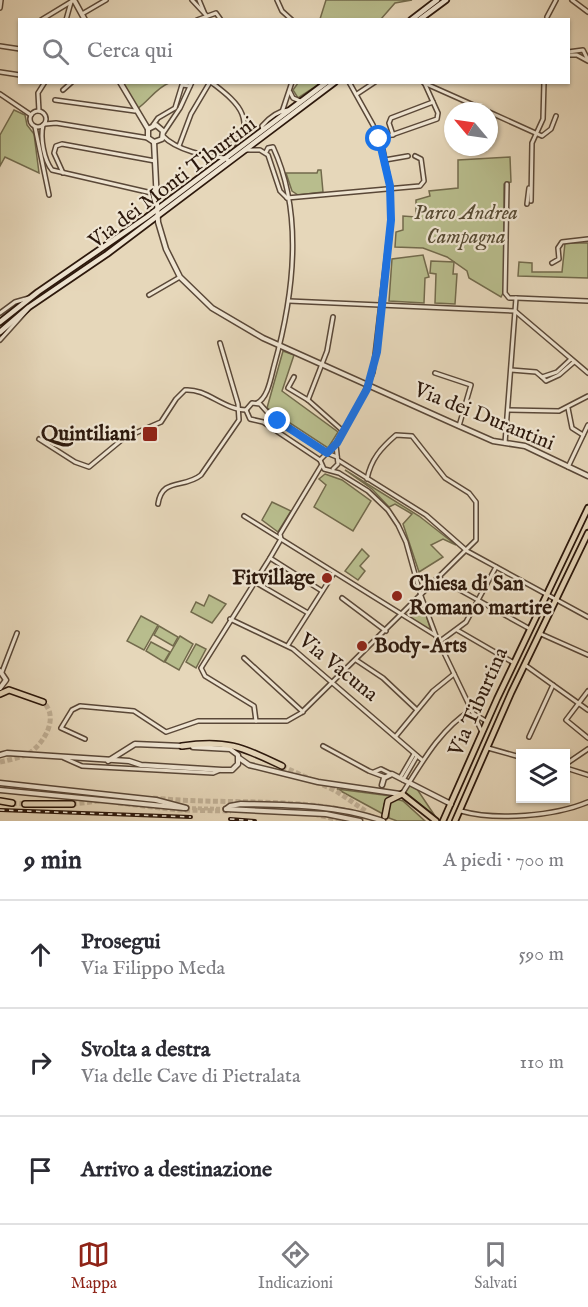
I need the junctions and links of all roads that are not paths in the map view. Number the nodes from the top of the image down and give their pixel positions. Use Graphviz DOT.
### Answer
graph roads {
  1 [pos="1,0"];
  2 [pos="106,0"];
  3 [pos="192,0"];
  4 [pos="199,0"];
  5 [pos="277,0"];
  6 [pos="438,0"];
  7 [pos="446,0"];
  8 [pos="556,0"];
  9 [pos="572,0"];
  10 [pos="73,1"];
  11 [pos="0,8"];
  12 [pos="588,12"];
  13 [pos="82,14"];
  14 [pos="206,15"];
  15 [pos="547,17"];
  16 [pos="44,18"];
  17 [pos="67,18"];
  18 [pos="84,18"];
  19 [pos="201,18"];
  20 [pos="220,18"];
  21 [pos="290,18"];
  22 [pos="414,18"];
  23 [pos="422,18"];
  24 [pos="0,46"];
  25 [pos="18,49"];
  26 [pos="570,54"];
  27 [pos="588,60"];
  28 [pos="0,72"];
  29 [pos="18,75"];
  30 [pos="44,84"];
  31 [pos="70,84"];
  32 [pos="121,84"];
  33 [pos="191,84"];
  34 [pos="210,84"];
  35 [pos="213,84"];
  36 [pos="292,84"];
  37 [pos="324,84"];
  38 [pos="332,84"];
  39 [pos="350,84"];
  40 [pos="372,84"];
  41 [pos="425,84"];
  42 [pos="428,84"];
  43 [pos="544,84"];
  44 [pos="63,90"];
  45 [pos="290,91"];
  46 [pos="0,94"];
  47 [pos="357,94"];
  48 [pos="55,100"];
  49 [pos="302,101"];
  50 [pos="434,102"];
  51 [pos="467,102"];
  52 [pos="289,110"];
  53 [pos="39,111"];
  54 [pos="135,111"];
  55 [pos="282,111"];
  56 [pos="31,115"];
  57 [pos="556,116"];
  58 [pos="498,117"];
  59 [pos="278,119"];
  60 [pos="44,124"];
  61 [pos="35,127"];
  62 [pos="151,127"];
  63 [pos="264,133"];
  64 [pos="163,134"];
  65 [pos="535,134"];
  66 [pos="393,135"];
  67 [pos="148,138"];
  68 [pos="379,139"];
  69 [pos="154,142"];
  70 [pos="179,146"];
  71 [pos="246,150"];
  72 [pos="266,152"];
  73 [pos="201,153"];
  74 [pos="408,156"];
  75 [pos="415,156"];
  76 [pos="228,160"];
  77 [pos="385,160"];
  78 [pos="155,161"];
  79 [pos="63,173"];
  80 [pos="507,184"];
  81 [pos="390,189"];
  82 [pos="158,194"];
  83 [pos="49,195"];
  84 [pos="287,198"];
  85 [pos="529,203"];
  86 [pos="159,208"];
  87 [pos="159,215"];
  88 [pos="588,239"];
  89 [pos="552,263"];
  90 [pos="180,277"];
  91 [pos="149,295"];
  92 [pos="29,298"];
  93 [pos="516,298"];
  94 [pos="289,301"];
  95 [pos="588,301"];
  96 [pos="382,306"];
  97 [pos="29,307"];
  98 [pos="515,311"];
  99 [pos="0,313"];
  100 [pos="333,317"];
  101 [pos="0,322"];
  102 [pos="0,332"];
  103 [pos="0,340"];
  104 [pos="220,343"];
  105 [pos="280,345"];
  106 [pos="573,360"];
  107 [pos="323,364"];
  108 [pos="511,370"];
  109 [pos="435,373"];
  110 [pos="588,373"];
  111 [pos="294,377"];
  112 [pos="369,385"];
  113 [pos="588,396"];
  114 [pos="308,400"];
  115 [pos="257,403"];
  116 [pos="568,408"];
  117 [pos="238,410"];
  118 [pos="246,410"];
  119 [pos="264,410"];
  120 [pos="508,410"];
  121 [pos="259,420"];
  122 [pos="588,425"];
  123 [pos="459,426"];
  124 [pos="343,432"];
  125 [pos="584,435"];
  126 [pos="39,439"];
  127 [pos="337,443"];
  128 [pos="505,443"];
  129 [pos="327,453"];
  130 [pos="337,459"];
  131 [pos="320,460"];
  132 [pos="321,466"];
  133 [pos="568,467"];
  134 [pos="329,470"];
  135 [pos="319,474"];
  136 [pos="588,477"];
  137 [pos="367,479"];
  138 [pos="158,504"];
  139 [pos="588,508"];
  140 [pos="244,516"];
  141 [pos="588,533"];
  142 [pos="281,539"];
  143 [pos="467,551"];
  144 [pos="270,558"];
  145 [pos="496,567"];
  146 [pos="334,573"];
  147 [pos="439,578"];
  148 [pos="255,582"];
  149 [pos="322,591"];
  150 [pos="421,596"];
  151 [pos="546,596"];
  152 [pos="342,598"];
  153 [pos="478,600"];
  154 [pos="556,601"];
  155 [pos="308,613"];
  156 [pos="402,615"];
  157 [pos="588,617"];
  158 [pos="230,619"];
  159 [pos="530,629"];
  160 [pos="458,630"];
  161 [pos="386,631"];
  162 [pos="17,633"];
  163 [pos="540,633"];
  164 [pos="436,636"];
  165 [pos="439,642"];
  166 [pos="288,645"];
  167 [pos="588,656"];
  168 [pos="244,658"];
  169 [pos="356,660"];
  170 [pos="514,663"];
  171 [pos="525,665"];
  172 [pos="1,671"];
  173 [pos="454,674"];
  174 [pos="333,682"];
  175 [pos="553,685"];
  176 [pos="0,688"];
  177 [pos="588,691"];
  178 [pos="0,694"];
  179 [pos="43,702"];
  180 [pos="578,703"];
  181 [pos="588,710"];
  182 [pos="417,711"];
  183 [pos="303,712"];
  184 [pos="472,712"];
  185 [pos="256,721"];
  186 [pos="486,722"];
  187 [pos="482,732"];
  188 [pos="396,736"];
  189 [pos="529,737"];
  190 [pos="588,738"];
  191 [pos="85,739"];
  192 [pos="182,746"];
  193 [pos="323,746"];
  194 [pos="488,748"];
  195 [pos="0,749"];
  196 [pos="588,749"];
  197 [pos="128,750"];
  198 [pos="7,753"];
  199 [pos="0,755"];
  200 [pos="416,755"];
  201 [pos="516,756"];
  202 [pos="64,758"];
  203 [pos="239,758"];
  204 [pos="422,760"];
  205 [pos="108,761"];
  206 [pos="129,761"];
  207 [pos="570,763"];
  208 [pos="147,765"];
  209 [pos="249,765"];
  210 [pos="237,766"];
  211 [pos="282,766"];
  212 [pos="570,768"];
  213 [pos="151,770"];
  214 [pos="222,770"];
  215 [pos="374,772"];
  216 [pos="391,774"];
  217 [pos="588,775"];
  218 [pos="385,777"];
  219 [pos="402,779"];
  220 [pos="0,783"];
  221 [pos="409,783"];
  222 [pos="382,785"];
  223 [pos="373,789"];
  224 [pos="0,790"];
  225 [pos="389,791"];
  226 [pos="102,794"];
  227 [pos="402,794"];
  228 [pos="110,795"];
  229 [pos="0,801"];
  230 [pos="102,801"];
  231 [pos="12,802"];
  232 [pos="109,802"];
  233 [pos="588,802"];
  234 [pos="25,804"];
  235 [pos="72,804"];
  236 [pos="452,804"];
  237 [pos="283,805"];
  238 [pos="291,805"];
  239 [pos="461,811"];
  240 [pos="283,812"];
  241 [pos="290,812"];
  242 [pos="384,818"];
  243 [pos="360,821"];
  244 [pos="436,821"];
  245 [pos="443,821"];
  246 [pos="455,821"];
  1 -- 11 [label="street"];
  2 -- 13 [label="street"];
  3 -- 14 [label="street"];
  4 -- 14 [label="street"];
  5 -- 21 [label="street"];
  6 -- 22 [label="main road"];
  7 -- 23 [label="main road"];
  8 -- 15 [label="street"];
  9 -- 12 [label="street"];
  10 -- 13 [label="street"];
  10 -- 16 [label="street"];
  10 -- 17 [label="street"];
  13 -- 18 [label="street"];
  14 -- 19 [label="street"];
  14 -- 20 [label="street"];
  24 -- 25 [label="street"];
  26 -- 27 [label="street"];
  28 -- 29 [label="street"];
  30 -- 53 [label="street"];
  31 -- 44 [label="street"];
  32 -- 54 [label="street"];
  33 -- 62 [label="street"];
  33 -- 64 [label="street"];
  34 -- 70 [label="street"];
  35 -- 73 [label="street"];
  36 -- 45 [label="street"];
  37 -- 49 [label="main road, Via dei Monti Tiburtini"];
  38 -- 63 [label="main road, Via dei Monti Tiburtini"];
  39 -- 47 [label="street"];
  40 -- 47 [label="street"];
  41 -- 50 [label="street"];
  42 -- 51 [label="street"];
  43 -- 65 [label="street"];
  45 -- 49 [label="street"];
  45 -- 55 [label="street"];
  46 -- 56 [label="street"];
  47 -- 68 [label="street"];
  48 -- 54 [label="street"];
  49 -- 52 [label="main road, Via dei Monti Tiburtini"];
  50 -- 66 [label="street"];
  50 -- 66 [label="street"];
  52 -- 55 [label="street"];
  52 -- 59 [label="main road, Via dei Monti Tiburtini"];
  53 -- 56 [label="street"];
  53 -- 60 [label="street"];
  54 -- 62 [label="street"];
  55 -- 59 [label="street"];
  55 -- 63 [label="street"];
  56 -- 61 [label="street"];
  57 -- 65 [label="street"];
  58 -- 65 [label="street"];
  59 -- 63 [label="main road, Via dei Monti Tiburtini"];
  60 -- 61 [label="street"];
  60 -- 67 [label="street"];
  60 -- 79 [label="street"];
  61 -- 83 [label="street"];
  62 -- 64 [label="street"];
  62 -- 67 [label="street"];
  63 -- 71 [label="main road, Via dei Monti Tiburtini"];
  63 -- 76 [label="main road, Via dei Monti Tiburtini"];
  64 -- 69 [label="street"];
  64 -- 70 [label="street"];
  65 -- 85 [label="street"];
  66 -- 68 [label="street"];
  67 -- 69 [label="street"];
  68 -- 77 [label="street"];
  69 -- 78 [label="street, Via dei Durantini"];
  70 -- 73 [label="street"];
  71 -- 72 [label="street"];
  71 -- 76 [label="main road, Via dei Monti Tiburtini"];
  72 -- 84 [label="street"];
  72 -- 84 [label="street"];
  73 -- 76 [label="street"];
  74 -- 77 [label="street"];
  75 -- 81 [label="street"];
  76 -- 86 [label="main road, Via dei Monti Tiburtini"];
  76 -- 87 [label="main road, Via dei Monti Tiburtini"];
  77 -- 81 [label="street"];
  78 -- 79 [label="street"];
  78 -- 82 [label="street, Via dei Durantini"];
  79 -- 82 [label="street"];
  80 -- 93 [label="street"];
  81 -- 84 [label="street"];
  81 -- 96 [label="street"];
  82 -- 86 [label="street, Via dei Durantini"];
  84 -- 94 [label="street"];
  86 -- 87 [label="street, Via dei Durantini"];
  86 -- 92 [label="main road, Via dei Monti Tiburtini"];
  87 -- 90 [label="street, Via dei Durantini"];
  87 -- 97 [label="main road, Via dei Monti Tiburtini"];
  88 -- 89 [label="street"];
  90 -- 91 [label="street"];
  90 -- 105 [label="street, Via dei Durantini"];
  92 -- 99 [label="street, Via dei Monti Tiburtini"];
  92 -- 101 [label="main road, Via dei Monti Tiburtini"];
  93 -- 95 [label="street"];
  93 -- 98 [label="street"];
  94 -- 96 [label="street"];
  94 -- 105 [label="street"];
  96 -- 98 [label="street"];
  96 -- 112 [label="street"];
  97 -- 102 [label="main road, Via dei Monti Tiburtini"];
  97 -- 103 [label="street, Via dei Monti Tiburtini"];
  98 -- 106 [label="street"];
  98 -- 108 [label="street"];
  100 -- 107 [label="street"];
  104 -- 117 [label="street"];
  105 -- 107 [label="street, Via dei Durantini"];
  105 -- 115 [label="street"];
  106 -- 108 [label="street"];
  106 -- 110 [label="street"];
  107 -- 112 [label="street, Via dei Durantini"];
  107 -- 114 [label="street"];
  108 -- 120 [label="street"];
  109 -- 123 [label="street"];
  111 -- 114 [label="street"];
  112 -- 123 [label="street, Via dei Durantini"];
  112 -- 124 [label="street"];
  113 -- 116 [label="street"];
  114 -- 124 [label="street"];
  115 -- 118 [label="street"];
  115 -- 119 [label="street"];
  116 -- 120 [label="street"];
  116 -- 125 [label="street"];
  117 -- 118 [label="street"];
  117 -- 126 [label="street"];
  117 -- 138 [label="street"];
  118 -- 121 [label="street"];
  119 -- 121 [label="street"];
  119 -- 129 [label="street"];
  120 -- 128 [label="street"];
  121 -- 131 [label="street"];
  122 -- 125 [label="street"];
  123 -- 128 [label="street, Via dei Durantini"];
  124 -- 127 [label="street"];
  125 -- 133 [label="street"];
  127 -- 129 [label="street"];
  127 -- 130 [label="street"];
  128 -- 133 [label="street, Via dei Durantini"];
  129 -- 130 [label="street"];
  129 -- 131 [label="street"];
  130 -- 134 [label="street"];
  130 -- 137 [label="street"];
  131 -- 132 [label="street"];
  132 -- 134 [label="street"];
  132 -- 135 [label="street"];
  133 -- 136 [label="street, Via dei Durantini"];
  134 -- 135 [label="street"];
  134 -- 150 [label="street"];
  135 -- 142 [label="street"];
  137 -- 143 [label="street"];
  137 -- 143 [label="street"];
  139 -- 151 [label="main road, Via Tiburtina"];
  140 -- 142 [label="street"];
  141 -- 154 [label="main road, Via Tiburtina"];
  142 -- 144 [label="street"];
  142 -- 146 [label="street"];
  143 -- 145 [label="street"];
  143 -- 147 [label="street"];
  144 -- 148 [label="street"];
  144 -- 149 [label="street"];
  145 -- 151 [label="street"];
  145 -- 153 [label="street"];
  146 -- 149 [label="street"];
  146 -- 156 [label="street"];
  147 -- 150 [label="street"];
  147 -- 153 [label="street"];
  148 -- 155 [label="street"];
  148 -- 158 [label="street"];
  149 -- 155 [label="street"];
  150 -- 156 [label="street"];
  150 -- 164 [label="street"];
  151 -- 154 [label="street"];
  151 -- 159 [label="main road, Via Tiburtina"];
  152 -- 161 [label="street"];
  153 -- 159 [label="street"];
  153 -- 160 [label="street"];
  154 -- 157 [label="street"];
  154 -- 163 [label="main road, Via Tiburtina"];
  155 -- 166 [label="street"];
  156 -- 161 [label="street"];
  156 -- 164 [label="street"];
  158 -- 166 [label="street, Via Vacuna"];
  158 -- 185 [label="street"];
  159 -- 170 [label="main road, Via Tiburtina"];
  160 -- 165 [label="street"];
  160 -- 170 [label="street"];
  161 -- 169 [label="street"];
  162 -- 172 [label="street"];
  163 -- 167 [label="street"];
  163 -- 171 [label="main road, Via Tiburtina"];
  164 -- 165 [label="street"];
  165 -- 173 [label="street"];
  166 -- 174 [label="street, Via Vacuna"];
  168 -- 183 [label="street"];
  169 -- 174 [label="street"];
  169 -- 182 [label="street"];
  170 -- 186 [label="main road, Via Tiburtina"];
  171 -- 175 [label="street"];
  171 -- 194 [label="main road, Via Tiburtina"];
  172 -- 176 [label="street"];
  173 -- 182 [label="street"];
  173 -- 184 [label="street"];
  174 -- 183 [label="street"];
  174 -- 188 [label="street, Via Vacuna"];
  175 -- 180 [label="street"];
  175 -- 189 [label="street"];
  177 -- 180 [label="street"];
  178 -- 179 [label="highway"];
  180 -- 181 [label="street"];
  180 -- 190 [label="street"];
  182 -- 188 [label="street"];
  183 -- 185 [label="street"];
  184 -- 186 [label="street"];
  184 -- 187 [label="street"];
  184 -- 204 [label="street"];
  185 -- 191 [label="street"];
  186 -- 187 [label="main road, Via Tiburtina"];
  187 -- 236 [label="main road, Via Tiburtina"];
  188 -- 200 [label="street, Via Vacuna"];
  192 -- 197 [label="street"];
  192 -- 203 [label="street"];
  192 -- 211 [label="highway"];
  193 -- 215 [label="street"];
  194 -- 201 [label="street"];
  194 -- 239 [label="main road, Via Tiburtina"];
  195 -- 198 [label="street"];
  196 -- 207 [label="street"];
  197 -- 205 [label="street"];
  197 -- 206 [label="street"];
  198 -- 199 [label="street"];
  198 -- 202 [label="street"];
  200 -- 204 [label="street, Via Vacuna"];
  200 -- 219 [label="street"];
  202 -- 205 [label="street"];
  202 -- 213 [label="street"];
  203 -- 209 [label="street"];
  203 -- 210 [label="street"];
  204 -- 221 [label="street"];
  205 -- 206 [label="street"];
  206 -- 208 [label="street"];
  208 -- 213 [label="street"];
  208 -- 214 [label="street"];
  209 -- 210 [label="street"];
  209 -- 223 [label="street"];
  210 -- 214 [label="street"];
  212 -- 217 [label="street"];
  213 -- 214 [label="street"];
  215 -- 216 [label="street"];
  215 -- 218 [label="street"];
  216 -- 218 [label="street"];
  216 -- 219 [label="street"];
  218 -- 222 [label="street"];
  219 -- 221 [label="street"];
  220 -- 226 [label="street"];
  221 -- 227 [label="street"];
  221 -- 236 [label="street"];
  222 -- 223 [label="street"];
  222 -- 225 [label="street"];
  223 -- 225 [label="street"];
  224 -- 230 [label="street"];
  225 -- 227 [label="street"];
  226 -- 228 [label="street"];
  226 -- 230 [label="street"];
  227 -- 242 [label="highway"];
  227 -- 244 [label="main road"];
  228 -- 232 [label="street"];
  228 -- 232 [label="street"];
  229 -- 231 [label="highway"];
  230 -- 232 [label="street"];
  233 -- 239 [label="street"];
  234 -- 235 [label="highway"];
  236 -- 245 [label="main road, Via Tiburtina"];
  237 -- 238 [label="street"];
  237 -- 240 [label="street"];
  237 -- 240 [label="street"];
  238 -- 241 [label="street"];
  238 -- 242 [label="street"];
  239 -- 246 [label="main road, Via Tiburtina"];
  240 -- 241 [label="street"];
  241 -- 243 [label="street"];
}
